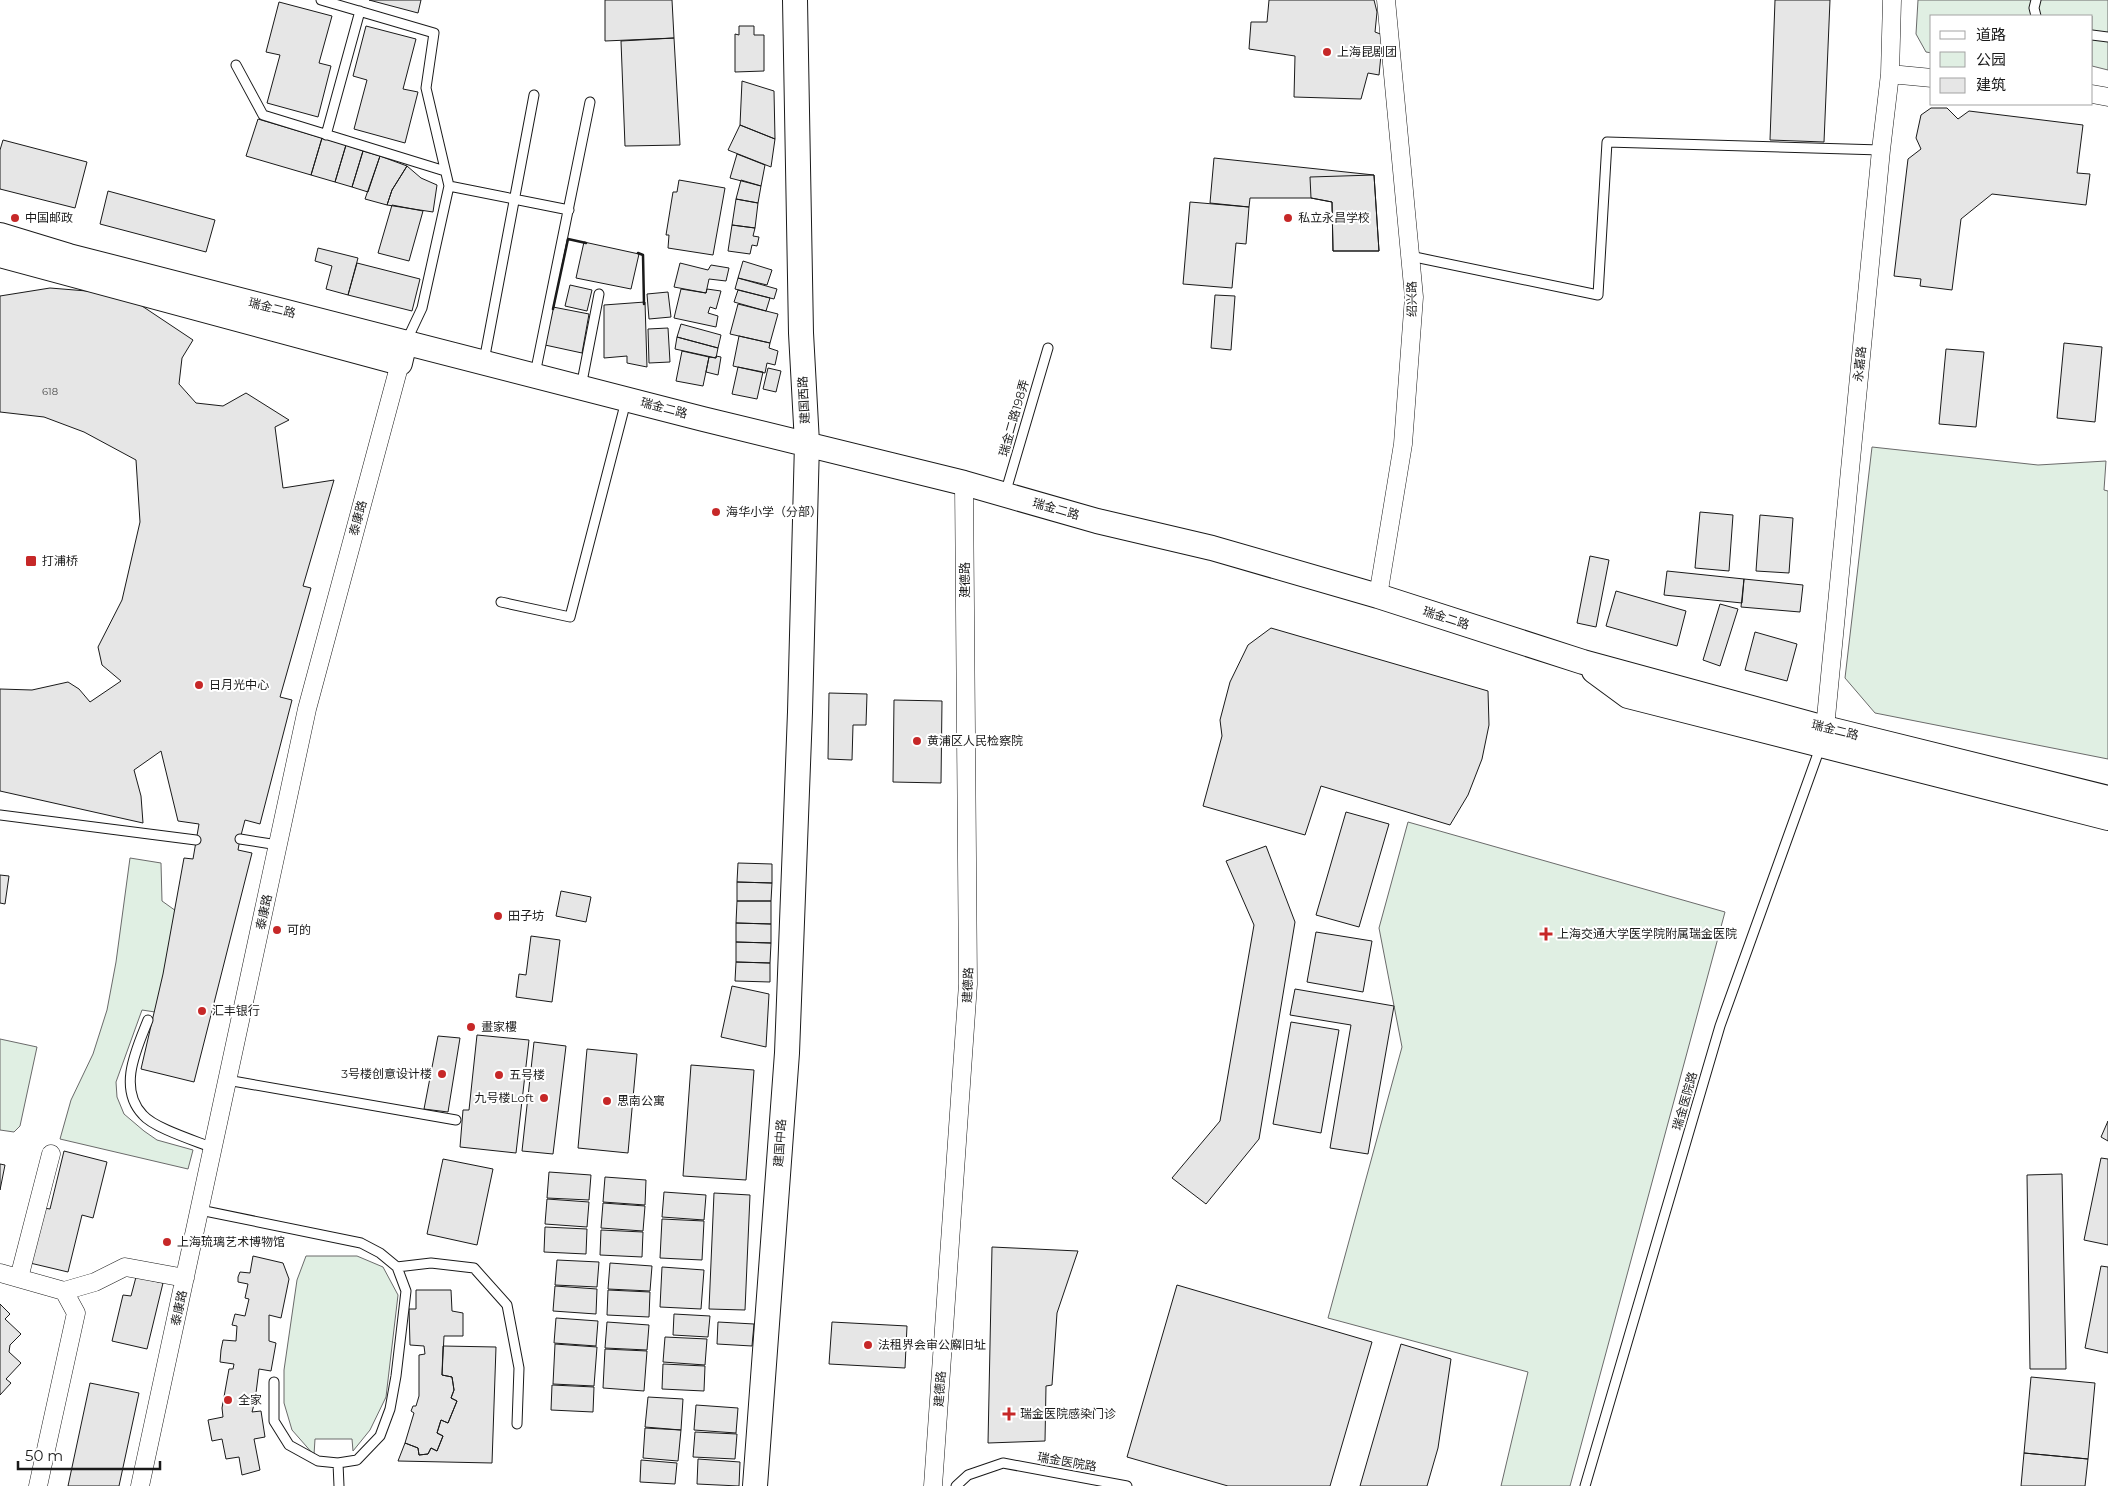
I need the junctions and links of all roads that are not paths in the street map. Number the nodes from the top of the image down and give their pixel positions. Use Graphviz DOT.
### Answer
graph roads {
  1 [pos="321,0"];
  2 [pos="795,0"];
  3 [pos="1386,0"];
  4 [pos="1892,0"];
  5 [pos="2036,0"];
  6 [pos="341,3"];
  7 [pos="360,11"];
  8 [pos="2036,15"];
  9 [pos="2093,35"];
  10 [pos="2108,37"];
  11 [pos="236,65"];
  12 [pos="1890,74"];
  13 [pos="1930,78"];
  14 [pos="2093,94"];
  15 [pos="534,95"];
  16 [pos="2108,97"];
  17 [pos="590,102"];
  18 [pos="326,135"];
  19 [pos="1881,150"];
  20 [pos="446,171"];
  21 [pos="449,186"];
  22 [pos="515,200"];
  23 [pos="569,210"];
  24 [pos="0,235"];
  25 [pos="0,255"];
  26 [pos="1410,256"];
  27 [pos="599,294"];
  28 [pos="1048,348"];
  29 [pos="403,352"];
  30 [pos="484,361"];
  31 [pos="535,374"];
  32 [pos="581,387"];
  33 [pos="627,399"];
  34 [pos="807,443"];
  35 [pos="964,483"];
  36 [pos="1004,494"];
  37 [pos="1378,596"];
  38 [pos="501,602"];
  39 [pos="1823,737"];
  40 [pos="2108,798"];
  41 [pos="796,800"];
  42 [pos="0,815"];
  43 [pos="2108,818"];
  44 [pos="240,839"];
  45 [pos="196,840"];
  46 [pos="278,845"];
  47 [pos="148,1020"];
  48 [pos="227,1080"];
  49 [pos="456,1120"];
  50 [pos="213,1148"];
  51 [pos="51,1154"];
  52 [pos="200,1210"];
  53 [pos="397,1267"];
  54 [pos="0,1273"];
  55 [pos="19,1278"];
  56 [pos="185,1278"];
  57 [pos="64,1291"];
  58 [pos="274,1382"];
  59 [pos="517,1424"];
  60 [pos="338,1463"];
  61 [pos="38,1486"];
  62 [pos="140,1486"];
  63 [pos="339,1486"];
  64 [pos="755,1486"];
  65 [pos="933,1486"];
  66 [pos="956,1486"];
  67 [pos="1127,1486"];
  68 [pos="1585,1486"];
  1 -- 6 [label="lane"];
  2 -- 34 [label="main road, 建国西路"];
  3 -- 26 [label="street, 绍兴路"];
  4 -- 12 [label="street, 永嘉路"];
  5 -- 8 [label="lane"];
  6 -- 7 [label="lane"];
  7 -- 18 [label="lane"];
  7 -- 20 [label="lane"];
  9 -- 10 [label="lane"];
  11 -- 18 [label="lane"];
  12 -- 13 [label="street"];
  12 -- 19 [label="street, 永嘉路"];
  14 -- 16 [label="street"];
  15 -- 22 [label="lane"];
  17 -- 23 [label="lane"];
  18 -- 20 [label="lane"];
  19 -- 26 [label="lane"];
  19 -- 39 [label="street, 永嘉路"];
  20 -- 21 [label="lane"];
  21 -- 22 [label="lane"];
  21 -- 29 [label="lane"];
  22 -- 23 [label="lane"];
  22 -- 30 [label="lane"];
  23 -- 31 [label="lane"];
  24 -- 29 [label="main road, 瑞金二路"];
  25 -- 29 [label="main road"];
  26 -- 37 [label="street, 绍兴路"];
  27 -- 32 [label="lane"];
  28 -- 36 [label="lane, 瑞金二路198弄"];
  29 -- 30 [label="main road, 瑞金二路"];
  29 -- 46 [label="street, 泰康路"];
  30 -- 31 [label="main road, 瑞金二路"];
  31 -- 32 [label="main road, 瑞金二路"];
  32 -- 33 [label="main road, 瑞金二路"];
  33 -- 34 [label="main road, 瑞金二路"];
  33 -- 38 [label="lane"];
  34 -- 35 [label="main road, 瑞金二路"];
  34 -- 41 [label="main road, 建国西路"];
  35 -- 36 [label="main road, 瑞金二路"];
  35 -- 65 [label="street, 建德路"];
  36 -- 37 [label="main road, 瑞金二路"];
  37 -- 39 [label="main road, 瑞金二路"];
  39 -- 40 [label="main road, 瑞金二路"];
  39 -- 43 [label="main road"];
  39 -- 68 [label="lane, 瑞金医院路"];
  41 -- 64 [label="main road, 建国中路"];
  42 -- 45 [label="lane"];
  44 -- 46 [label="lane"];
  46 -- 48 [label="street, 泰康路"];
  47 -- 50 [label="lane"];
  48 -- 49 [label="lane"];
  48 -- 50 [label="street, 泰康路"];
  50 -- 52 [label="street, 泰康路"];
  51 -- 55 [label="street"];
  52 -- 53 [label="lane"];
  52 -- 56 [label="street, 泰康路"];
  53 -- 59 [label="lane"];
  53 -- 60 [label="lane"];
  54 -- 55 [label="street"];
  55 -- 57 [label="street"];
  56 -- 57 [label="street"];
  56 -- 62 [label="street, 泰康路"];
  57 -- 61 [label="street"];
  58 -- 60 [label="lane"];
  60 -- 63 [label="lane"];
  66 -- 67 [label="lane, 瑞金医院路"];
}
